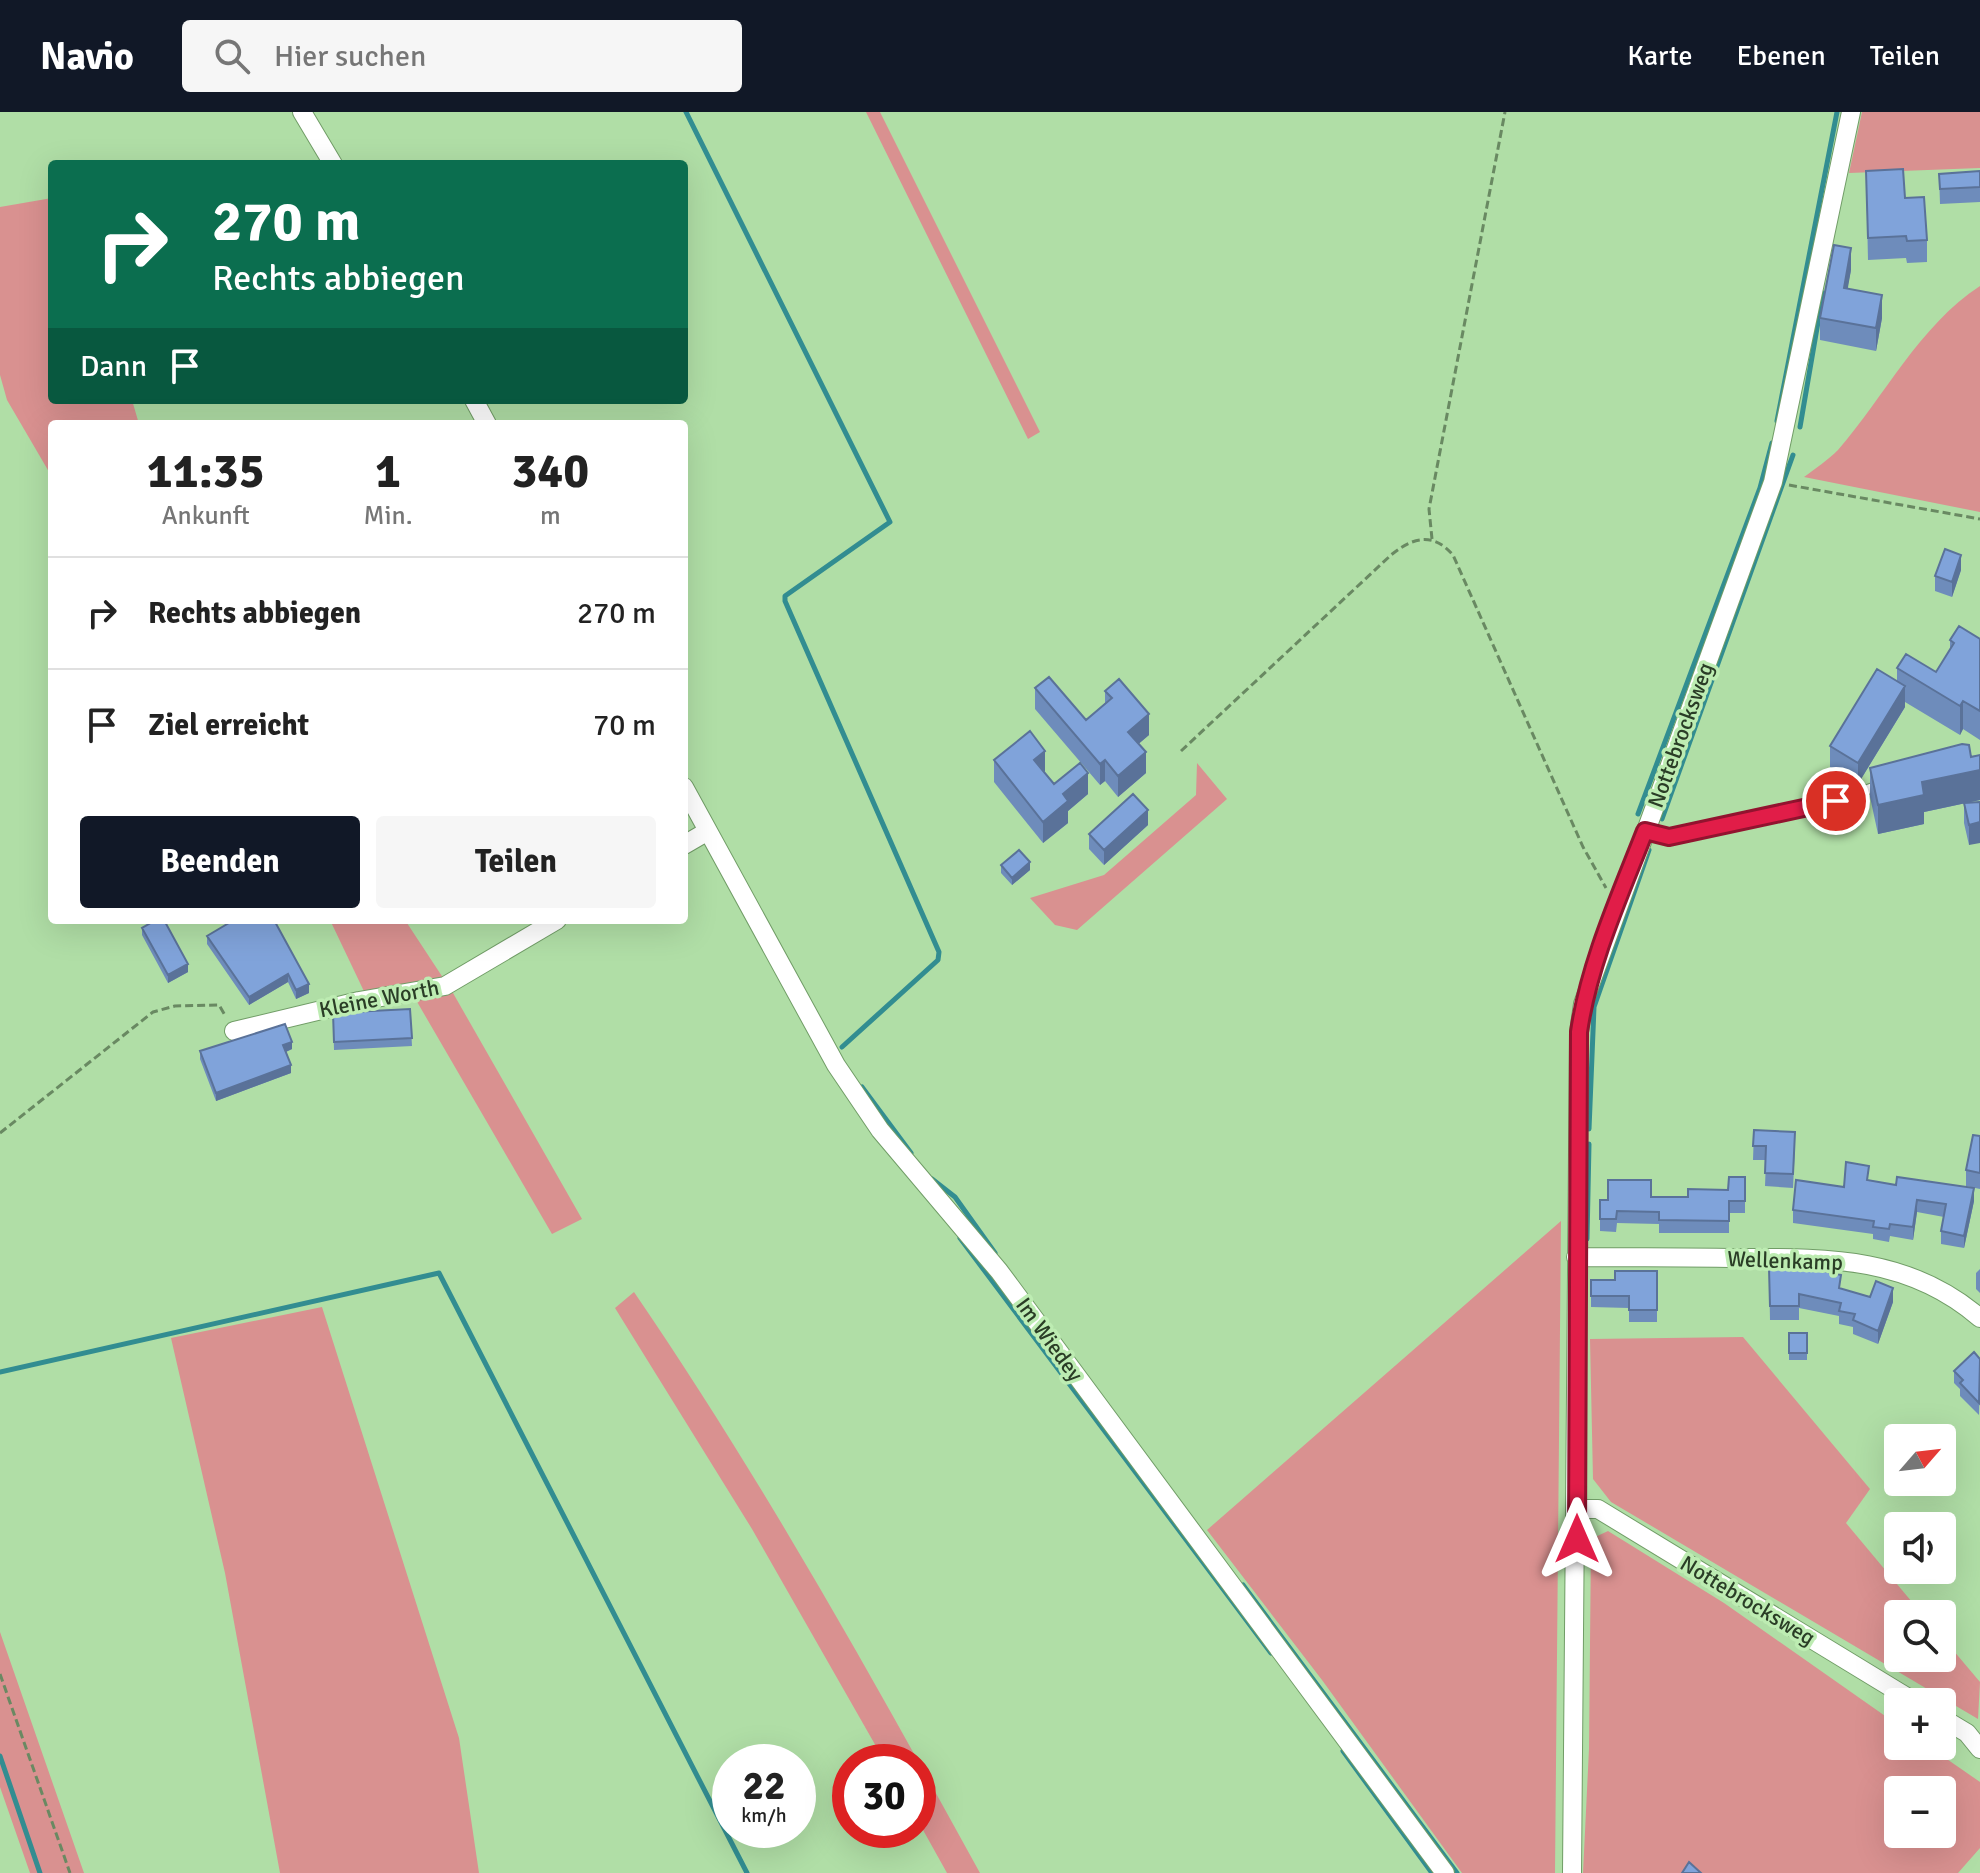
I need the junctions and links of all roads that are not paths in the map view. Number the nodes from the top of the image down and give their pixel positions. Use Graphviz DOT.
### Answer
graph roads {
  1 [pos="302,112"];
  2 [pos="1851,112"];
  3 [pos="331,160"];
  4 [pos="1888,783"];
  5 [pos="688,794"];
  6 [pos="708,831"];
  7 [pos="1645,831"];
  8 [pos="688,843"];
  9 [pos="550,924"];
  10 [pos="234,1031"];
  11 [pos="1576,1257"];
  12 [pos="1980,1318"];
  13 [pos="1578,1509"];
  14 [pos="1892,1688"];
  15 [pos="1973,1734"];
  16 [pos="1980,1749"];
  17 [pos="1445,1873"];
  18 [pos="1572,1873"];
  1 -- 3 [label="street"];
  2 -- 7 [label="street, Nottebrocksweg"];
  4 -- 7 [label="lane"];
  5 -- 6 [label="street, Im Wiedey"];
  6 -- 8 [label="street"];
  6 -- 17 [label="street, Im Wiedey"];
  7 -- 11 [label="street, Nottebrocksweg"];
  9 -- 10 [label="street, Kleine Worth"];
  11 -- 12 [label="street, Wellenkamp"];
  11 -- 13 [label="street, Nottebrocksweg"];
  13 -- 14 [label="street, Nottebrocksweg"];
  13 -- 18 [label="street, Nottebrocksweg"];
  15 -- 16 [label="street"];
}
